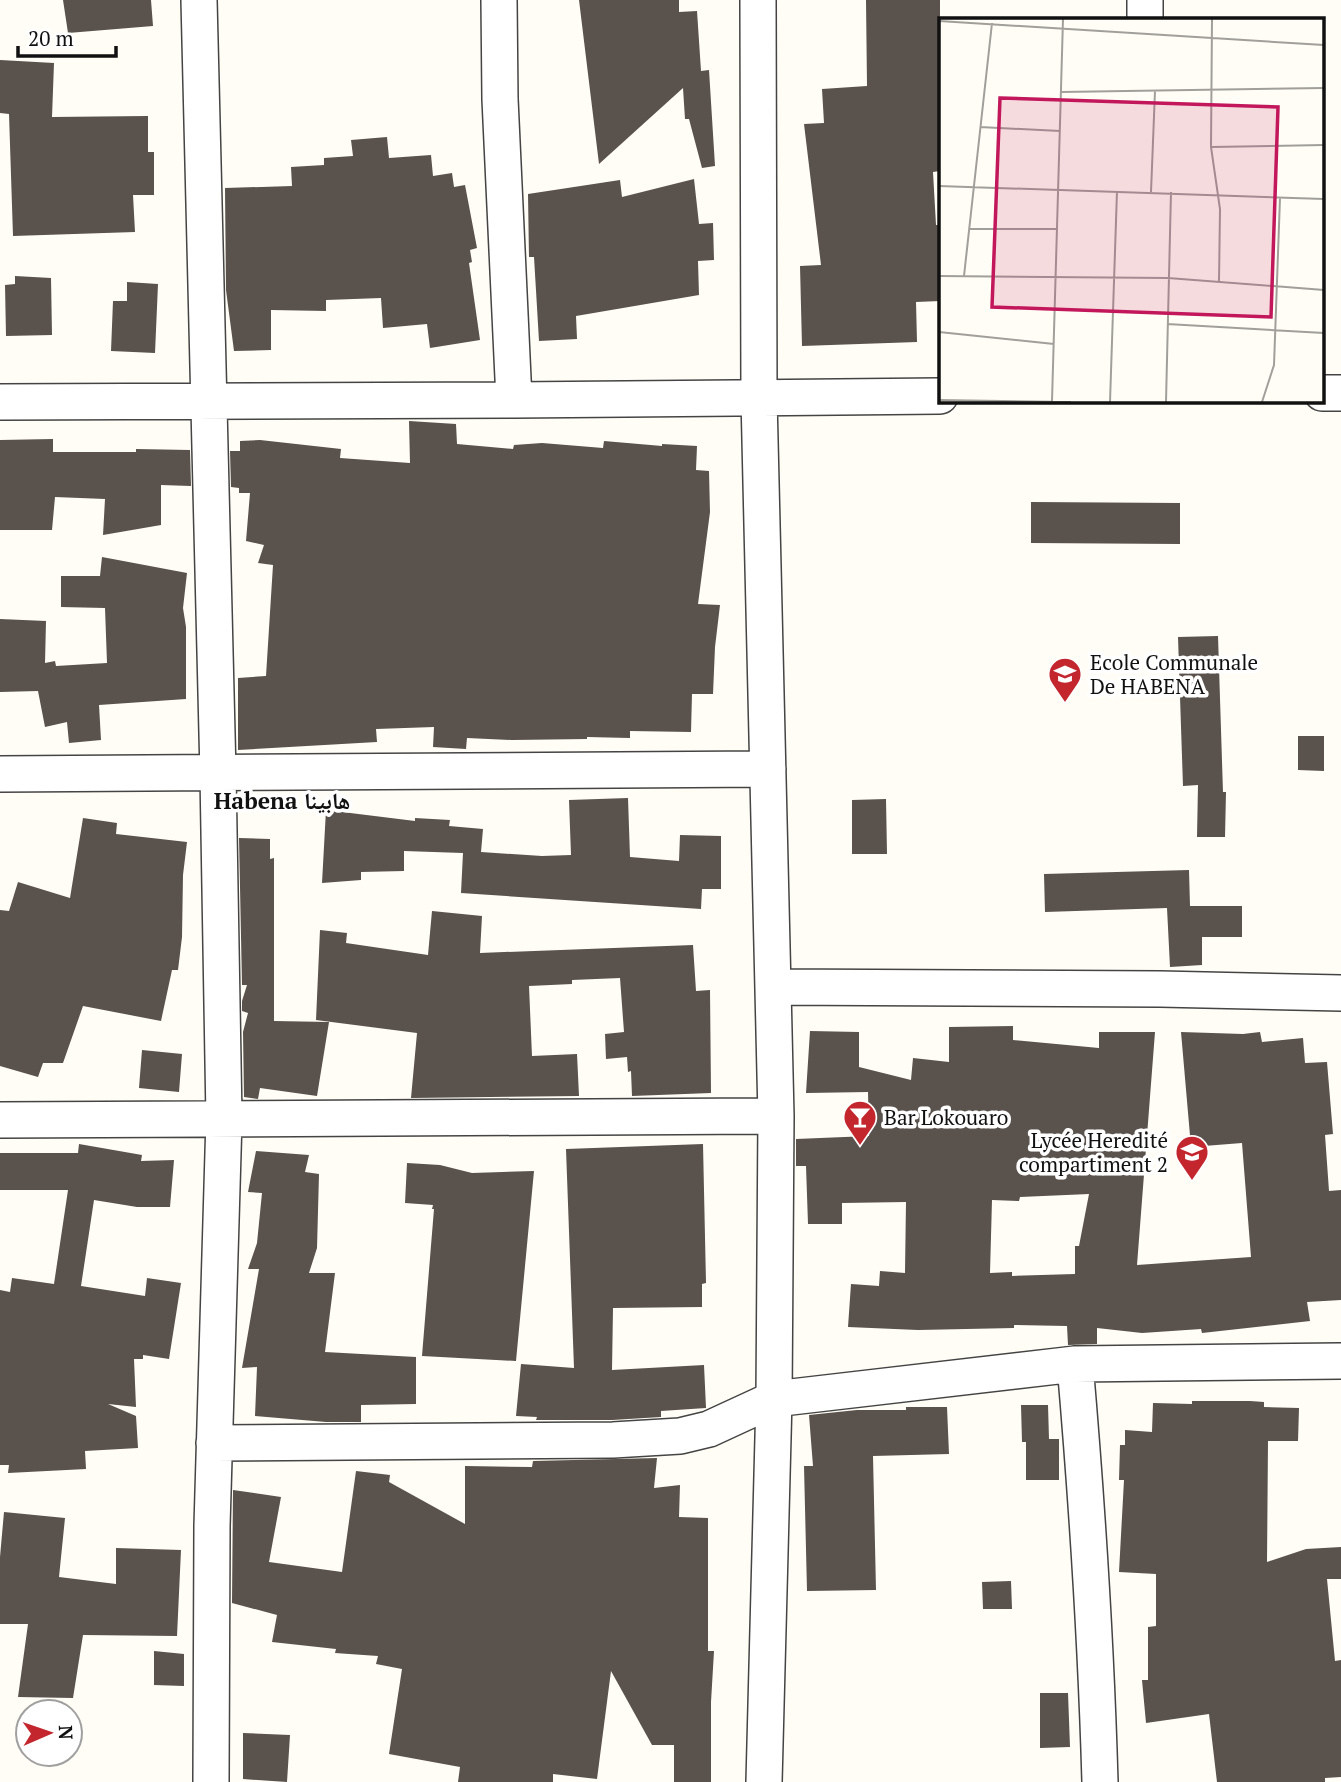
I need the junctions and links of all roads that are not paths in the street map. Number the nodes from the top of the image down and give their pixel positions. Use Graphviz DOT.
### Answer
graph roads {
  1 [pos="200,0"];
  2 [pos="499,0"];
  3 [pos="758,0"];
  4 [pos="1145,0"];
  5 [pos="1145,18"];
  6 [pos="939,396"];
  7 [pos="759,398"];
  8 [pos="514,400"];
  9 [pos="0,402"];
  10 [pos="209,402"];
  11 [pos="768,769"];
  12 [pos="0,774"];
  13 [pos="218,774"];
  14 [pos="773,986"];
  15 [pos="1341,993"];
  16 [pos="776,1116"];
  17 [pos="224,1119"];
  18 [pos="0,1120"];
  19 [pos="1341,1361"];
  20 [pos="1075,1364"];
  21 [pos="774,1399"];
  22 [pos="214,1443"];
  23 [pos="211,1782"];
  24 [pos="764,1782"];
  25 [pos="1100,1782"];
  1 -- 10 [label="street"];
  2 -- 8 [label="street"];
  3 -- 7 [label="street"];
  4 -- 5 [label="street"];
  6 -- 7 [label="street"];
  7 -- 8 [label="street"];
  7 -- 11 [label="street"];
  8 -- 10 [label="street"];
  9 -- 10 [label="street"];
  10 -- 13 [label="street"];
  11 -- 13 [label="street"];
  11 -- 14 [label="street"];
  12 -- 13 [label="street"];
  13 -- 17 [label="street"];
  14 -- 15 [label="street"];
  14 -- 16 [label="street"];
  16 -- 17 [label="street"];
  16 -- 21 [label="street"];
  17 -- 18 [label="street"];
  17 -- 22 [label="street"];
  19 -- 20 [label="street"];
  20 -- 21 [label="street"];
  20 -- 25 [label="street"];
  21 -- 22 [label="street"];
  21 -- 24 [label="street"];
  22 -- 23 [label="street"];
}
